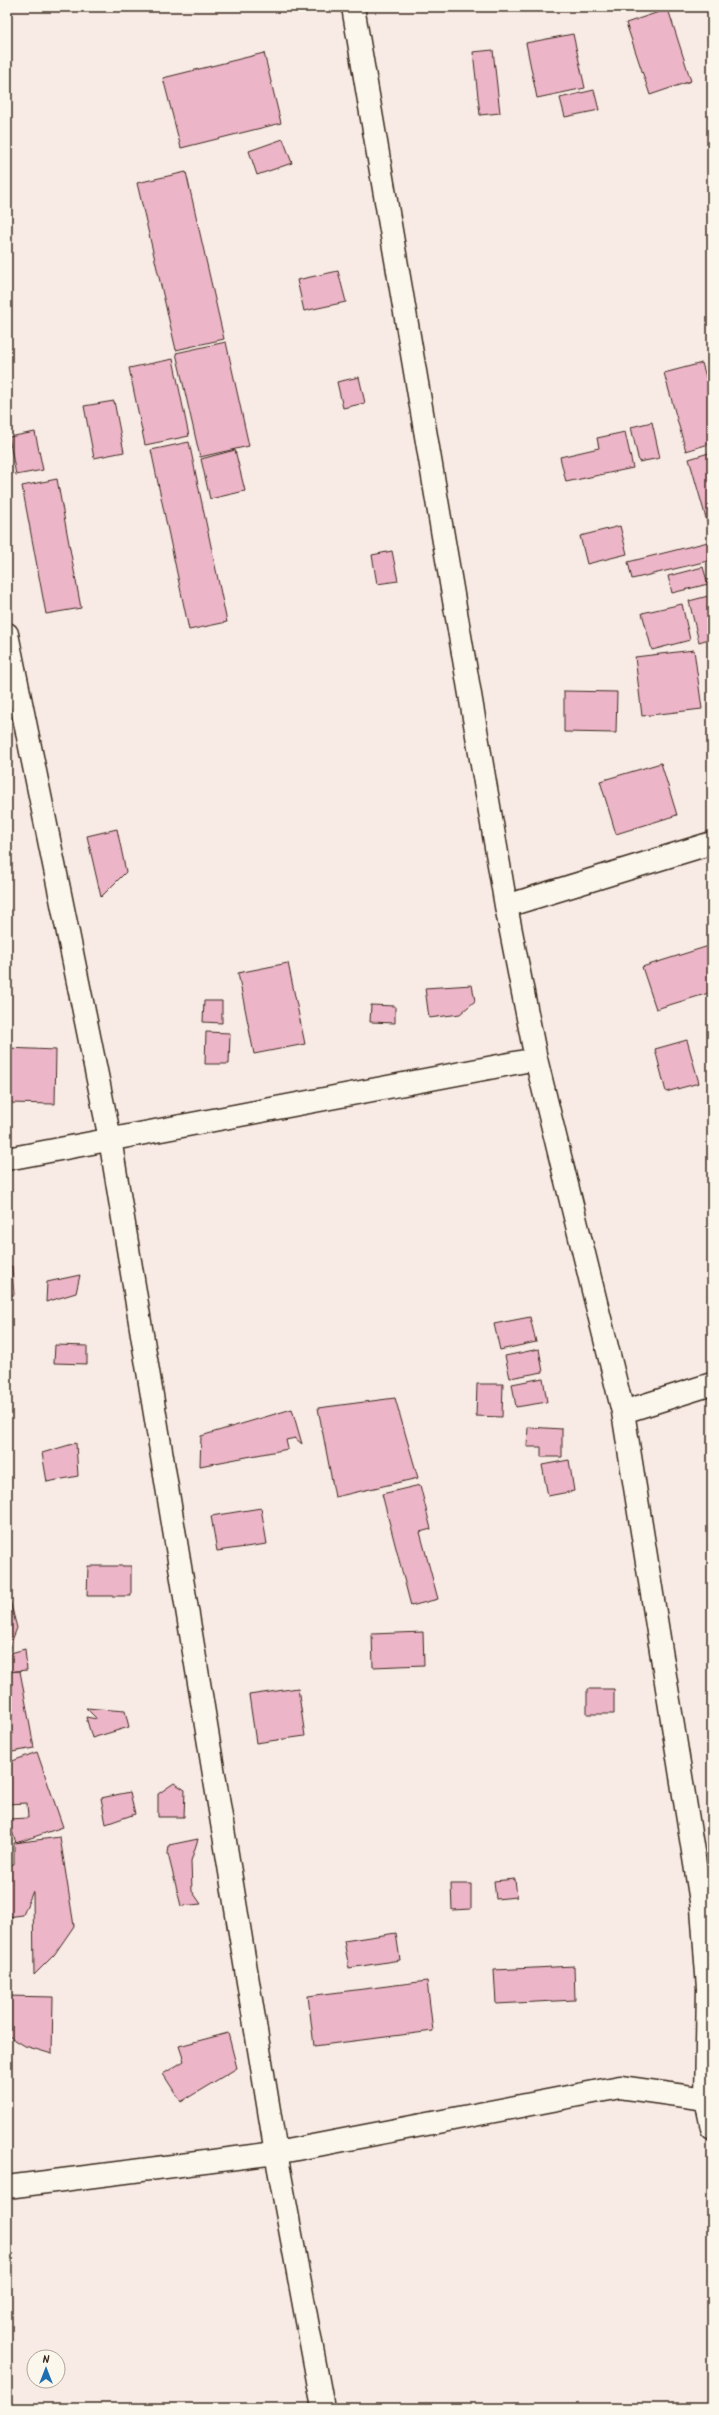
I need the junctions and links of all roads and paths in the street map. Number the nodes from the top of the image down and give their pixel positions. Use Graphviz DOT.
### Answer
graph roads {
  1 [pos="353,7"];
  2 [pos="7,634"];
  3 [pos="712,843"];
  4 [pos="506,906"];
  5 [pos="536,1059"];
  6 [pos="110,1139"];
  7 [pos="7,1159"];
  8 [pos="712,1384"];
  9 [pos="623,1412"];
  10 [pos="707,1907"];
  11 [pos="709,2102"];
  12 [pos="712,2128"];
  13 [pos="276,2153"];
  14 [pos="7,2187"];
  15 [pos="323,2408"];
  1 -- 4 [label="street"];
  2 -- 6 [label="street"];
  3 -- 4 [label="street"];
  4 -- 5 [label="street"];
  5 -- 6 [label="street"];
  5 -- 9 [label="street"];
  6 -- 7 [label="street"];
  6 -- 13 [label="street"];
  8 -- 9 [label="street"];
  9 -- 10 [label="street"];
  10 -- 11 [label="street"];
  11 -- 12 [label="street"];
  11 -- 13 [label="street"];
  13 -- 14 [label="street"];
  13 -- 15 [label="street"];
}
